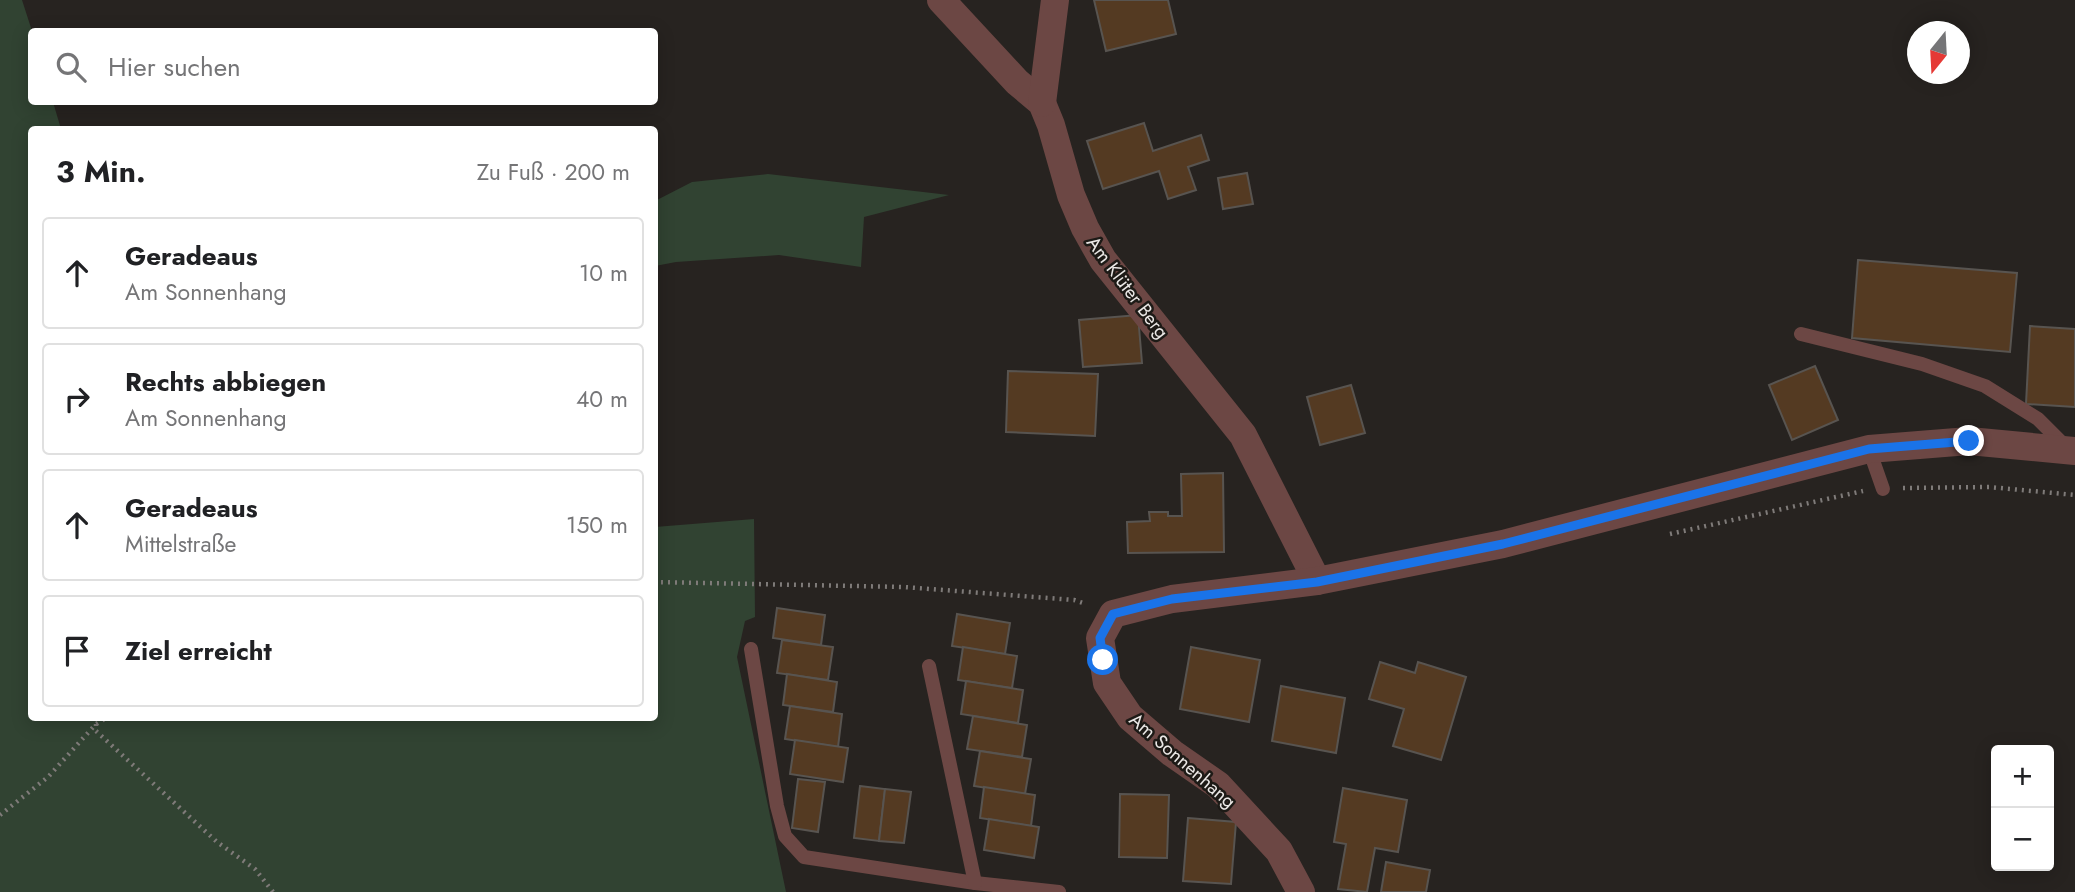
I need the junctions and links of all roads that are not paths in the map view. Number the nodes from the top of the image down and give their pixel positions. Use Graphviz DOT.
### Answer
graph roads {
  1 [pos="941,0"];
  2 [pos="1055,0"];
  3 [pos="1042,103"];
  4 [pos="1801,334"];
  5 [pos="1869,449"];
  6 [pos="2071,450"];
  7 [pos="1883,489"];
  8 [pos="1317,582"];
  9 [pos="751,649"];
  10 [pos="929,666"];
  11 [pos="975,883"];
  12 [pos="1059,892"];
  13 [pos="1301,892"];
  1 -- 3 [label="street, Am Klüter Berg"];
  2 -- 3 [label="street"];
  3 -- 8 [label="street, Am Klüter Berg"];
  4 -- 6 [label="lane"];
  5 -- 6 [label="street"];
  5 -- 7 [label="lane"];
  5 -- 8 [label="street"];
  8 -- 13 [label="street, Am Sonnenhang"];
  9 -- 11 [label="lane"];
  10 -- 11 [label="lane"];
  11 -- 12 [label="lane"];
}
